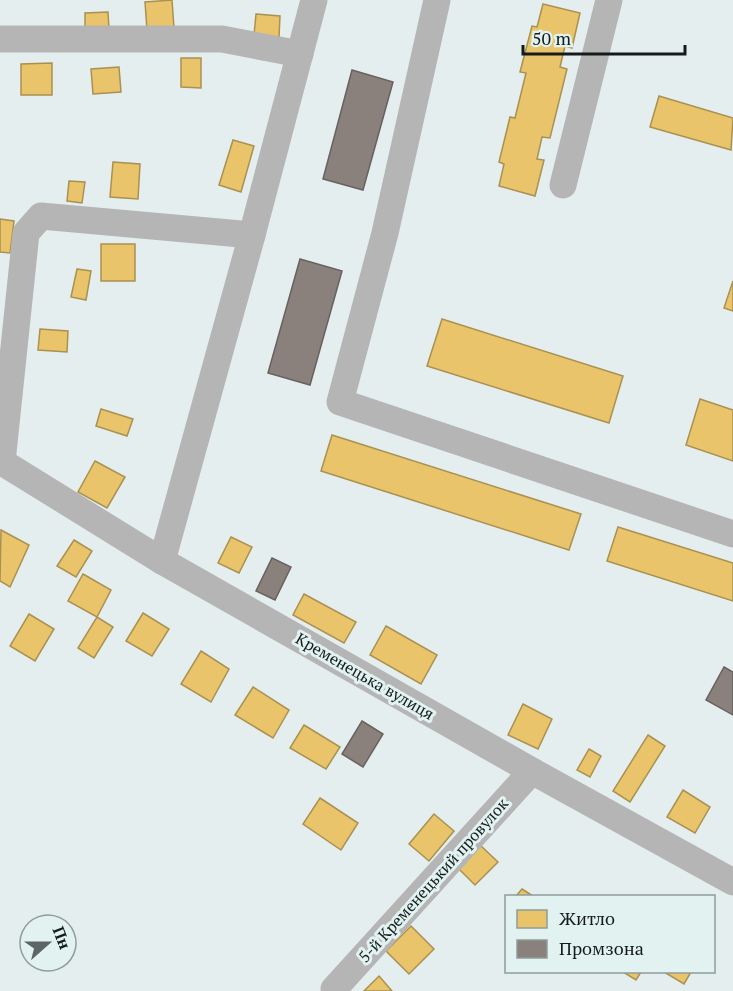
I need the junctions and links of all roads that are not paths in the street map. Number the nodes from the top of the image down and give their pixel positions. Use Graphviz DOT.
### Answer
graph roads {
  1 [pos="314,0"];
  2 [pos="437,0"];
  3 [pos="609,0"];
  4 [pos="0,39"];
  5 [pos="300,54"];
  6 [pos="563,184"];
  7 [pos="252,235"];
  8 [pos="733,534"];
  9 [pos="162,561"];
  10 [pos="532,771"];
  11 [pos="733,882"];
  12 [pos="334,989"];
  1 -- 5 [label="street"];
  2 -- 8 [label="street"];
  3 -- 6 [label="street"];
  4 -- 5 [label="street"];
  5 -- 7 [label="street"];
  7 -- 9 [label="street"];
  7 -- 9 [label="street, Кременецька вулиця"];
  9 -- 10 [label="street, Кременецька вулиця"];
  10 -- 11 [label="street, Кременецька вулиця"];
  10 -- 12 [label="street, 5-й Кременецький провулок"];
}
